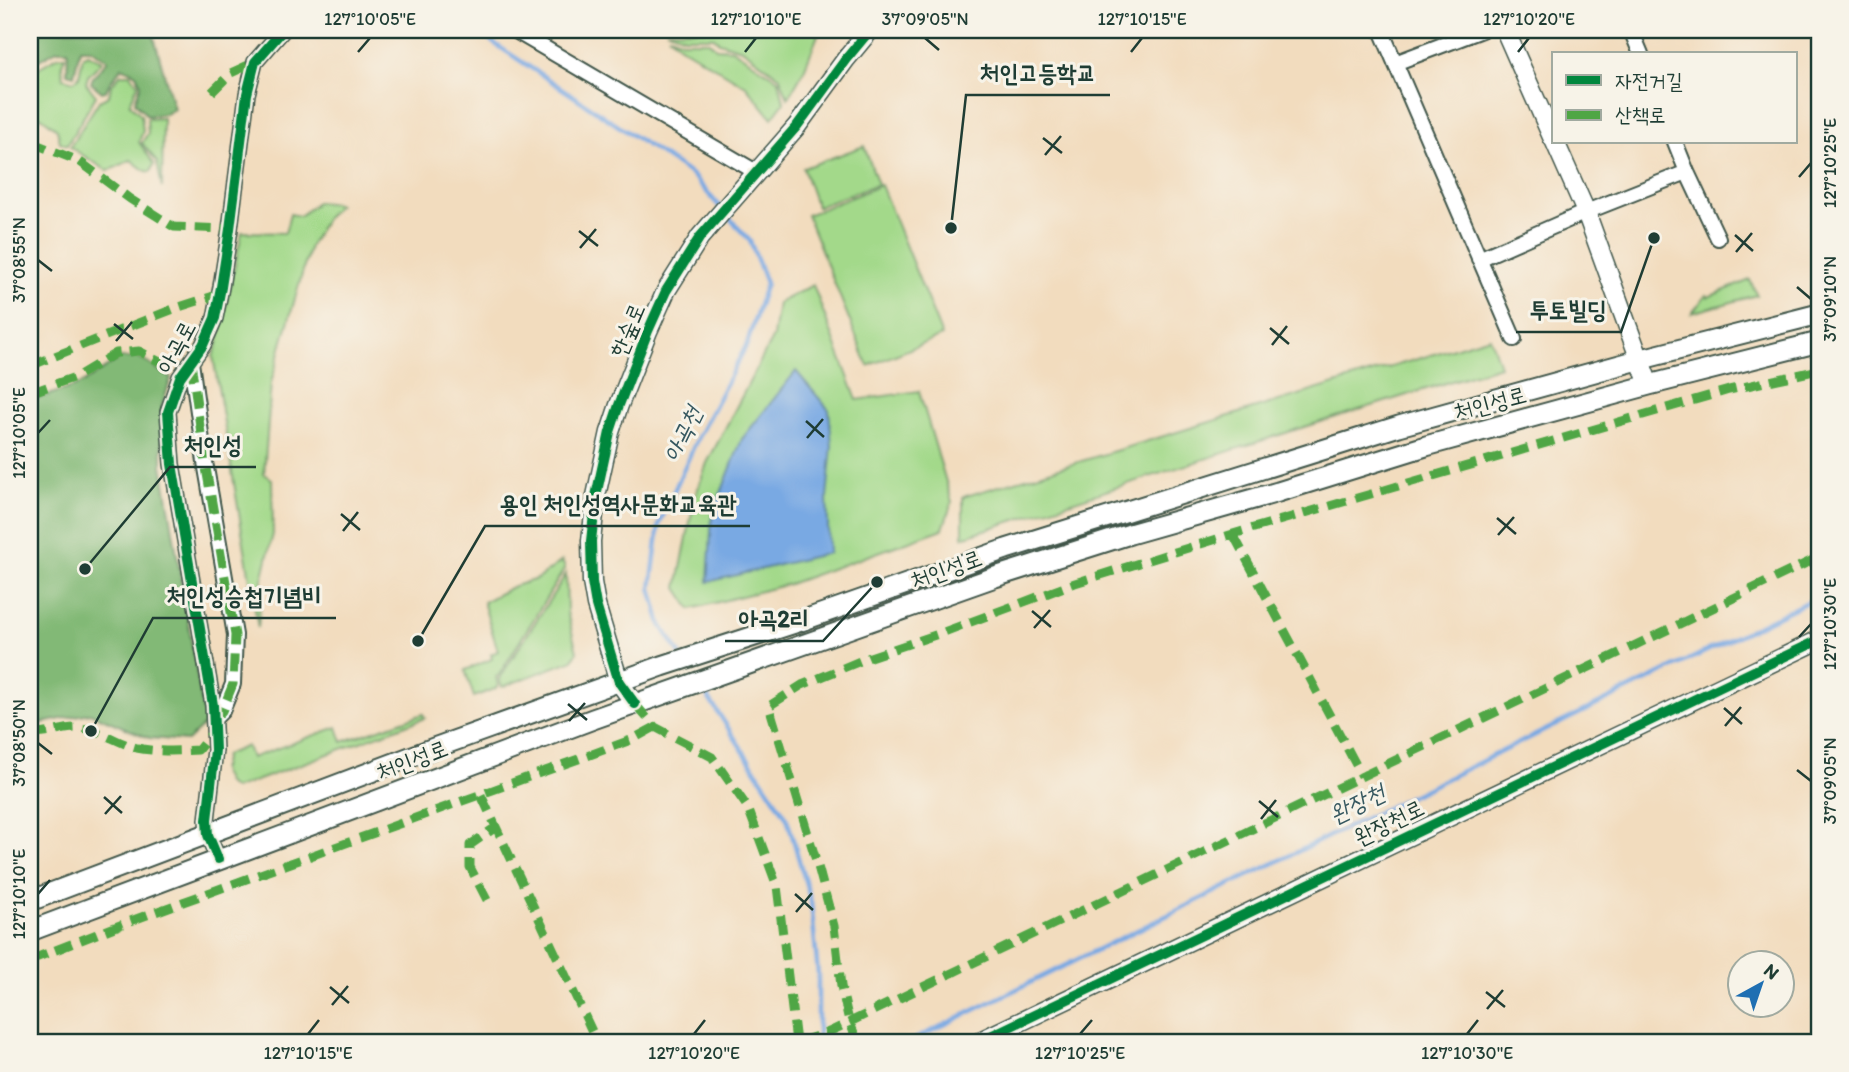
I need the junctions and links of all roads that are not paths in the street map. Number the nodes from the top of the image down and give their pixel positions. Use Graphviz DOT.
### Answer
graph roads {
  1 [pos="283,30"];
  2 [pos="514,30"];
  3 [pos="870,30"];
  4 [pos="1381,30"];
  5 [pos="1482,30"];
  6 [pos="1505,30"];
  7 [pos="1631,30"];
  8 [pos="1640,52"];
  9 [pos="1395,63"];
  10 [pos="1552,136"];
  11 [pos="1556,144"];
  12 [pos="1676,144"];
  13 [pos="756,172"];
  14 [pos="1687,172"];
  15 [pos="1586,212"];
  16 [pos="1718,238"];
  17 [pos="1479,259"];
  18 [pos="1819,314"];
  19 [pos="1514,339"];
  20 [pos="1819,342"];
  21 [pos="1638,360"];
  22 [pos="191,362"];
  23 [pos="1649,385"];
  24 [pos="1819,640"];
  25 [pos="619,682"];
  26 [pos="635,704"];
  27 [pos="214,719"];
  28 [pos="208,835"];
  29 [pos="218,859"];
  30 [pos="30,901"];
  31 [pos="30,931"];
  32 [pos="978,1042"];
  1 -- 22 [label="street, 아곡로"];
  2 -- 13 [label="street"];
  3 -- 13 [label="street, 한숲로"];
  4 -- 9 [label="street"];
  5 -- 9 [label="street"];
  6 -- 10 [label="street"];
  7 -- 8 [label="street"];
  9 -- 17 [label="street"];
  11 -- 15 [label="street"];
  12 -- 14 [label="street"];
  13 -- 25 [label="street, 한숲로"];
  14 -- 15 [label="street"];
  14 -- 16 [label="street"];
  15 -- 17 [label="street"];
  15 -- 21 [label="street"];
  17 -- 19 [label="street"];
  18 -- 21 [label="main road, 처인성로"];
  20 -- 23 [label="main road, 처인성로"];
  21 -- 23 [label="street"];
  21 -- 25 [label="main road, 처인성로"];
  22 -- 27 [label="street, 아곡로"];
  22 -- 27 [label="street"];
  23 -- 26 [label="main road, 처인성로"];
  24 -- 32 [label="street, 완장천로"];
  25 -- 26 [label="street, 한숲로"];
  25 -- 28 [label="main road, 처인성로"];
  26 -- 29 [label="main road, 처인성로"];
  27 -- 28 [label="street, 아곡로"];
  28 -- 29 [label="street, 아곡로"];
  28 -- 30 [label="main road, 처인성로"];
  29 -- 31 [label="main road, 처인성로"];
}
